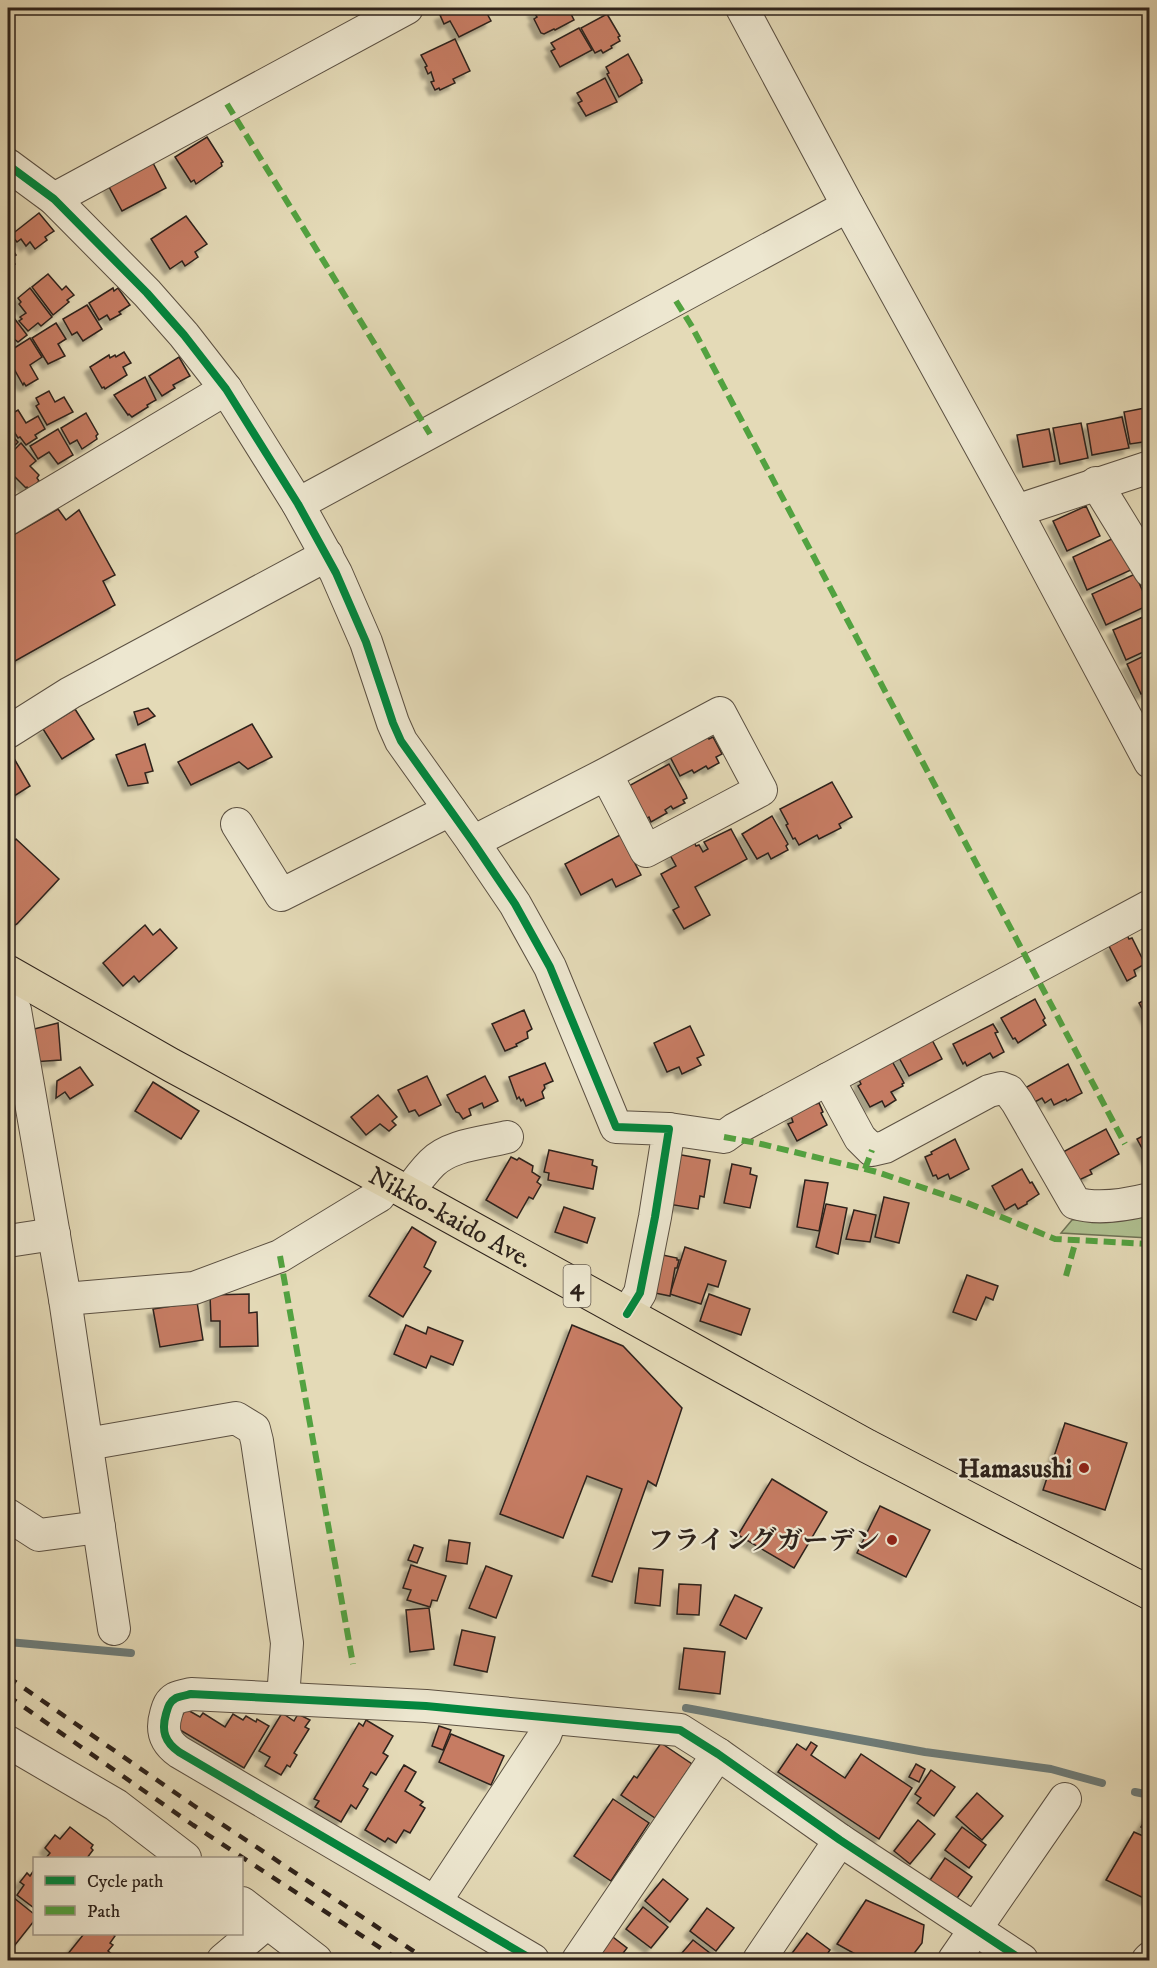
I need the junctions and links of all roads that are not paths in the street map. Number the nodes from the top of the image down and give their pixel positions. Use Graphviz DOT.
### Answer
graph roads {
  1 [pos="406,8"];
  2 [pos="742,8"];
  3 [pos="8,165"];
  4 [pos="54,199"];
  5 [pos="848,206"];
  6 [pos="226,389"];
  7 [pos="1149,466"];
  8 [pos="1096,483"];
  9 [pos="298,504"];
  10 [pos="1016,511"];
  11 [pos="8,519"];
  12 [pos="327,555"];
  13 [pos="1149,571"];
  14 [pos="8,732"];
  15 [pos="1149,762"];
  16 [pos="606,774"];
  17 [pos="450,810"];
  18 [pos="237,824"];
  19 [pos="473,842"];
  20 [pos="1149,906"];
  21 [pos="8,972"];
  22 [pos="15,1010"];
  23 [pos="828,1079"];
  24 [pos="669,1129"];
  25 [pos="507,1137"];
  26 [pos="398,1188"];
  27 [pos="1149,1199"];
  28 [pos="54,1234"];
  29 [pos="8,1240"];
  30 [pos="66,1299"];
  31 [pos="627,1314"];
  32 [pos="87,1444"];
  33 [pos="8,1515"];
  34 [pos="99,1527"];
  35 [pos="1149,1593"];
  36 [pos="114,1629"];
  37 [pos="283,1698"];
  38 [pos="551,1719"];
  39 [pos="8,1742"];
  40 [pos="718,1754"];
  41 [pos="1065,1799"];
  42 [pos="840,1840"];
  43 [pos="184,1857"];
  44 [pos="435,1902"];
  45 [pos="243,1904"];
  46 [pos="267,1923"];
  47 [pos="975,1930"];
  48 [pos="223,1960"];
  49 [pos="316,1960"];
  50 [pos="533,1960"];
  51 [pos="578,1960"];
  52 [pos="759,1960"];
  53 [pos="954,1960"];
  54 [pos="1022,1960"];
  1 -- 4 [label="street"];
  2 -- 5 [label="street"];
  3 -- 4 [label="street"];
  4 -- 6 [label="street"];
  5 -- 9 [label="street"];
  5 -- 10 [label="street"];
  6 -- 9 [label="street"];
  6 -- 11 [label="street"];
  7 -- 8 [label="street"];
  8 -- 10 [label="street"];
  8 -- 13 [label="street"];
  9 -- 12 [label="street"];
  10 -- 15 [label="street"];
  12 -- 14 [label="street"];
  12 -- 17 [label="street"];
  16 -- 16 [label="street"];
  16 -- 19 [label="street"];
  17 -- 18 [label="street"];
  17 -- 19 [label="street"];
  19 -- 24 [label="street"];
  20 -- 23 [label="street"];
  21 -- 26 [label="highway, Nikko-kaido Ave. / 4"];
  22 -- 28 [label="street"];
  23 -- 24 [label="street"];
  23 -- 27 [label="street"];
  24 -- 31 [label="street"];
  25 -- 26 [label="street"];
  26 -- 30 [label="street"];
  26 -- 31 [label="highway, Nikko-kaido Ave. / 4"];
  28 -- 29 [label="street"];
  28 -- 30 [label="street"];
  30 -- 32 [label="street"];
  31 -- 35 [label="highway, Nikko-kaido Ave. / 4"];
  32 -- 34 [label="street"];
  32 -- 37 [label="street"];
  33 -- 34 [label="street"];
  34 -- 36 [label="street"];
  37 -- 38 [label="street"];
  37 -- 44 [label="street"];
  38 -- 40 [label="street"];
  38 -- 44 [label="street"];
  39 -- 43 [label="street"];
  40 -- 42 [label="street"];
  40 -- 51 [label="street"];
  41 -- 47 [label="street"];
  42 -- 47 [label="street"];
  42 -- 52 [label="street"];
  44 -- 50 [label="street"];
  45 -- 46 [label="street"];
  46 -- 48 [label="street"];
  46 -- 49 [label="street"];
  47 -- 53 [label="street"];
  47 -- 54 [label="street"];
}
